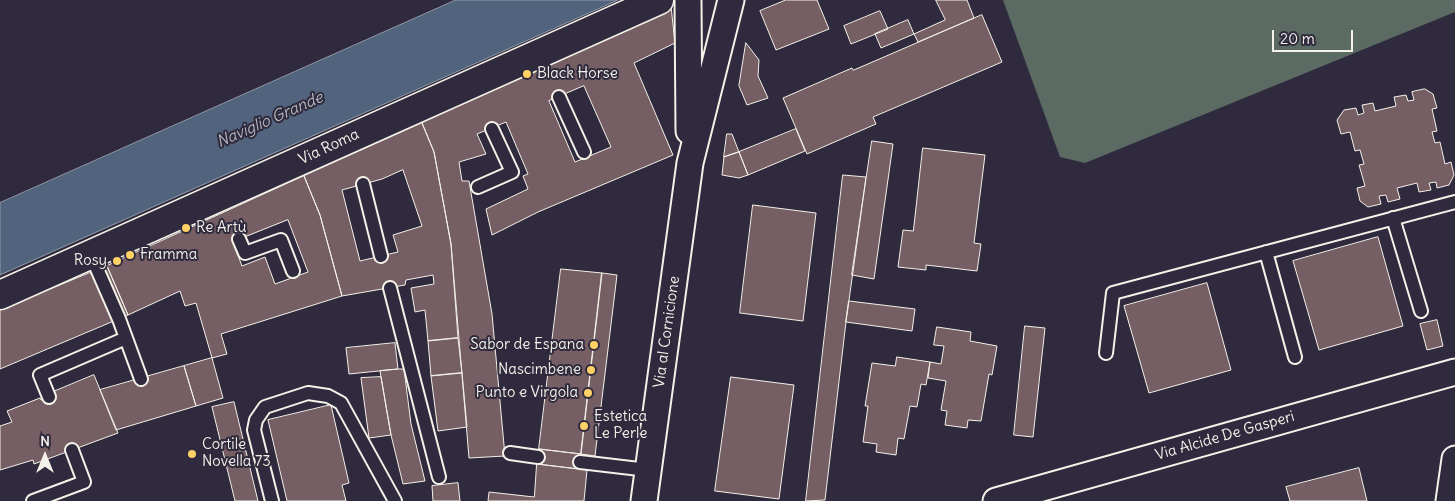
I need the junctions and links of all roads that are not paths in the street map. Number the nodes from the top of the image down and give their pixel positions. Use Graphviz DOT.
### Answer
graph roads {
  1 [pos="659,0"];
  2 [pos="688,0"];
  3 [pos="731,0"];
  4 [pos="559,97"];
  5 [pos="492,128"];
  6 [pos="584,152"];
  7 [pos="690,163"];
  8 [pos="363,184"];
  9 [pos="478,187"];
  10 [pos="1455,202"];
  11 [pos="1393,218"];
  12 [pos="239,239"];
  13 [pos="1266,252"];
  14 [pos="91,255"];
  15 [pos="381,256"];
  16 [pos="292,271"];
  17 [pos="390,288"];
  18 [pos="0,295"];
  19 [pos="1420,311"];
  20 [pos="126,338"];
  21 [pos="1106,353"];
  22 [pos="1295,357"];
  23 [pos="1455,372"];
  24 [pos="141,378"];
  25 [pos="49,397"];
  26 [pos="72,450"];
  27 [pos="510,453"];
  28 [pos="538,457"];
  29 [pos="1455,460"];
  30 [pos="580,462"];
  31 [pos="648,470"];
  32 [pos="439,477"];
  33 [pos="33,501"];
  34 [pos="272,501"];
  35 [pos="395,501"];
  36 [pos="644,501"];
  37 [pos="996,501"];
  38 [pos="1449,501"];
  1 -- 14 [label="street, Via Roma"];
  2 -- 7 [label="street, Via al Cornicione"];
  3 -- 7 [label="street, Via al Cornicione"];
  4 -- 6 [label="lane"];
  5 -- 9 [label="lane"];
  7 -- 31 [label="street, Via al Cornicione"];
  8 -- 15 [label="lane"];
  10 -- 11 [label="lane"];
  11 -- 13 [label="lane"];
  11 -- 19 [label="lane"];
  12 -- 16 [label="lane"];
  13 -- 21 [label="lane"];
  13 -- 22 [label="lane"];
  14 -- 18 [label="street, Via Roma"];
  14 -- 20 [label="lane"];
  17 -- 32 [label="lane"];
  20 -- 24 [label="lane"];
  20 -- 25 [label="lane"];
  23 -- 37 [label="street, Via Alcide De Gasperi"];
  26 -- 33 [label="lane"];
  27 -- 28 [label="lane"];
  29 -- 38 [label="street"];
  30 -- 31 [label="lane"];
  31 -- 36 [label="street, Via al Cornicione"];
  34 -- 35 [label="lane"];
}
